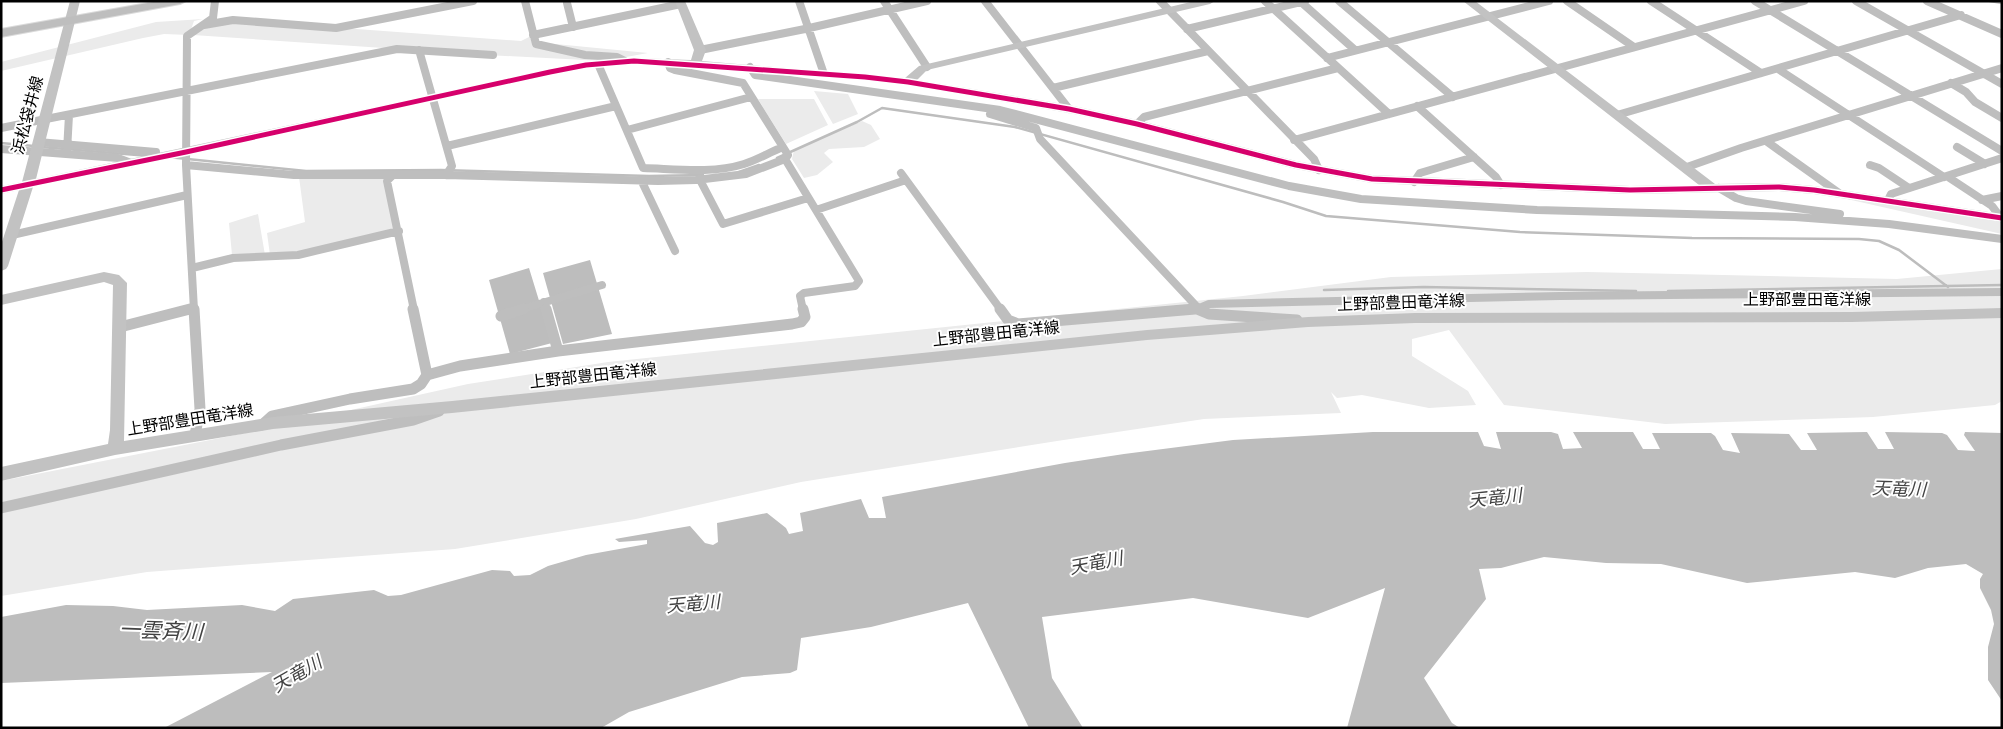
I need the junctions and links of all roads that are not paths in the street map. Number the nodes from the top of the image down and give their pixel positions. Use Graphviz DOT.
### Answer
graph roads {
  1 [pos="75,1"];
  2 [pos="180,1"];
  3 [pos="215,1"];
  4 [pos="473,1"];
  5 [pos="525,1"];
  6 [pos="800,1"];
  7 [pos="884,1"];
  8 [pos="927,1"];
  9 [pos="985,1"];
  10 [pos="1160,1"];
  11 [pos="1210,1"];
  12 [pos="1265,1"];
  13 [pos="1339,1"];
  14 [pos="1468,1"];
  15 [pos="1547,1"];
  16 [pos="1568,1"];
  17 [pos="1651,1"];
  18 [pos="1755,1"];
  19 [pos="1804,1"];
  20 [pos="1856,1"];
  21 [pos="1927,1"];
  22 [pos="1303,2"];
  23 [pos="567,3"];
  24 [pos="680,3"];
  25 [pos="890,9"];
  26 [pos="1274,9"];
  27 [pos="1169,10"];
  28 [pos="1770,10"];
  29 [pos="1961,15"];
  30 [pos="1488,16"];
  31 [pos="71,21"];
  32 [pos="203,25"];
  33 [pos="573,27"];
  34 [pos="810,27"];
  35 [pos="1187,29"];
  36 [pos="1696,31"];
  37 [pos="1908,31"];
  38 [pos="1,33"];
  39 [pos="2002,34"];
  40 [pos="533,35"];
  41 [pos="1388,42"];
  42 [pos="1021,45"];
  43 [pos="1634,48"];
  44 [pos="419,50"];
  45 [pos="700,50"];
  46 [pos="1355,50"];
  47 [pos="1208,51"];
  48 [pos="1838,52"];
  49 [pos="493,56"];
  50 [pos="1327,58"];
  51 [pos="625,61"];
  52 [pos="668,62"];
  53 [pos="598,64"];
  54 [pos="695,64"];
  55 [pos="750,68"];
  56 [pos="927,68"];
  57 [pos="1338,68"];
  58 [pos="2002,68"];
  59 [pos="1556,69"];
  60 [pos="1778,69"];
  61 [pos="824,74"];
  62 [pos="1761,74"];
  63 [pos="1983,74"];
  64 [pos="908,82"];
  65 [pos="1951,83"];
  66 [pos="2002,84"];
  67 [pos="1053,88"];
  68 [pos="187,90"];
  69 [pos="1247,91"];
  70 [pos="1911,96"];
  71 [pos="432,97"];
  72 [pos="752,97"];
  73 [pos="1453,97"];
  74 [pos="966,104"];
  75 [pos="616,106"];
  76 [pos="1417,106"];
  77 [pos="1069,109"];
  78 [pos="1388,114"];
  79 [pos="69,115"];
  80 [pos="1617,115"];
  81 [pos="1849,115"];
  82 [pos="2002,118"];
  83 [pos="44,120"];
  84 [pos="1136,124"];
  85 [pos="1,128"];
  86 [pos="627,130"];
  87 [pos="1294,140"];
  88 [pos="1766,141"];
  89 [pos="67,144"];
  90 [pos="447,146"];
  91 [pos="783,146"];
  92 [pos="36,147"];
  93 [pos="1957,147"];
  94 [pos="1,149"];
  95 [pos="2002,151"];
  96 [pos="66,154"];
  97 [pos="1474,157"];
  98 [pos="155,158"];
  99 [pos="186,158"];
  100 [pos="2002,158"];
  101 [pos="785,159"];
  102 [pos="131,163"];
  103 [pos="1870,164"];
  104 [pos="1985,164"];
  105 [pos="1687,167"];
  106 [pos="1320,170"];
  107 [pos="393,175"];
  108 [pos="446,175"];
  109 [pos="1946,177"];
  110 [pos="644,180"];
  111 [pos="700,180"];
  112 [pos="1414,182"];
  113 [pos="28,184"];
  114 [pos="1501,186"];
  115 [pos="1716,188"];
  116 [pos="1909,188"];
  117 [pos="1,190"];
  118 [pos="1840,193"];
  119 [pos="188,195"];
  120 [pos="2002,196"];
  121 [pos="808,198"];
  122 [pos="1888,200"];
  123 [pos="1982,200"];
  124 [pos="816,210"];
  125 [pos="2001,218"];
  126 [pos="1868,222"];
  127 [pos="399,231"];
  128 [pos="12,235"];
  129 [pos="2002,239"];
  130 [pos="675,251"];
  131 [pos="1,266"];
  132 [pos="192,268"];
  133 [pos="602,285"];
  134 [pos="2002,292"];
  135 [pos="1,300"];
  136 [pos="544,302"];
  137 [pos="194,308"];
  138 [pos="1197,309"];
  139 [pos="2002,312"];
  140 [pos="502,316"];
  141 [pos="1308,322"];
  142 [pos="120,327"];
  143 [pos="558,351"];
  144 [pos="427,375"];
  145 [pos="452,407"];
  146 [pos="262,425"];
  147 [pos="195,435"];
  148 [pos="115,449"];
  149 [pos="1,474"];
  150 [pos="1,508"];
  1 -- 31 [label="street, 浜松袋井線"];
  2 -- 31 [label="main road"];
  3 -- 32 [label="street"];
  4 -- 32 [label="street"];
  5 -- 40 [label="street"];
  6 -- 34 [label="street"];
  7 -- 25 [label="street"];
  8 -- 25 [label="street"];
  9 -- 42 [label="street"];
  10 -- 27 [label="street"];
  11 -- 27 [label="street"];
  12 -- 26 [label="street"];
  13 -- 41 [label="street"];
  14 -- 30 [label="street"];
  15 -- 30 [label="street"];
  16 -- 43 [label="street"];
  17 -- 36 [label="street"];
  18 -- 28 [label="street"];
  19 -- 28 [label="street"];
  20 -- 37 [label="street"];
  21 -- 29 [label="street"];
  22 -- 26 [label="street"];
  22 -- 46 [label="street"];
  23 -- 33 [label="street"];
  24 -- 33 [label="street"];
  24 -- 45 [label="street"];
  25 -- 34 [label="street"];
  25 -- 56 [label="street"];
  26 -- 35 [label="street"];
  26 -- 50 [label="street"];
  27 -- 35 [label="street"];
  27 -- 42 [label="street"];
  28 -- 36 [label="street"];
  28 -- 48 [label="street"];
  29 -- 37 [label="street"];
  29 -- 39 [label="street"];
  30 -- 41 [label="street"];
  30 -- 59 [label="street"];
  31 -- 38 [label="main road"];
  31 -- 83 [label="street, 浜松袋井線"];
  32 -- 68 [label="street"];
  33 -- 40 [label="street"];
  34 -- 45 [label="street"];
  34 -- 61 [label="street"];
  35 -- 47 [label="street"];
  36 -- 43 [label="street"];
  36 -- 62 [label="street"];
  37 -- 48 [label="street"];
  37 -- 63 [label="street"];
  40 -- 51 [label="street"];
  41 -- 46 [label="street"];
  41 -- 73 [label="street"];
  42 -- 56 [label="street"];
  42 -- 67 [label="street"];
  43 -- 59 [label="street"];
  44 -- 49 [label="street"];
  44 -- 68 [label="street"];
  44 -- 71 [label="street"];
  45 -- 54 [label="street"];
  46 -- 50 [label="street"];
  47 -- 67 [label="street"];
  47 -- 69 [label="street"];
  48 -- 60 [label="street"];
  48 -- 70 [label="street"];
  50 -- 57 [label="street"];
  51 -- 52 [label="street"];
  51 -- 53 [label="street"];
  52 -- 54 [label="street"];
  52 -- 72 [label="street"];
  53 -- 71 [label="street"];
  53 -- 75 [label="street"];
  54 -- 55 [label="street"];
  55 -- 61 [label="street"];
  55 -- 74 [label="street"];
  56 -- 64 [label="street"];
  57 -- 69 [label="street"];
  57 -- 78 [label="street"];
  58 -- 63 [label="street"];
  59 -- 73 [label="street"];
  59 -- 80 [label="street"];
  60 -- 62 [label="street"];
  60 -- 81 [label="street"];
  61 -- 64 [label="street"];
  62 -- 80 [label="street"];
  63 -- 65 [label="street"];
  63 -- 66 [label="street"];
  64 -- 77 [label="street"];
  65 -- 70 [label="street"];
  65 -- 82 [label="street"];
  67 -- 77 [label="street"];
  68 -- 79 [label="street"];
  68 -- 99 [label="street"];
  69 -- 84 [label="street"];
  69 -- 87 [label="street"];
  70 -- 81 [label="street"];
  70 -- 95 [label="street"];
  71 -- 90 [label="street"];
  71 -- 99 [label="street"];
  72 -- 86 [label="street"];
  72 -- 91 [label="street"];
  73 -- 76 [label="street"];
  74 -- 126 [label="street"];
  74 -- 138 [label="street"];
  75 -- 86 [label="street"];
  75 -- 90 [label="street"];
  76 -- 78 [label="street"];
  76 -- 97 [label="street"];
  77 -- 84 [label="street"];
  78 -- 87 [label="street"];
  79 -- 83 [label="street"];
  79 -- 89 [label="street"];
  80 -- 105 [label="street"];
  81 -- 88 [label="street"];
  81 -- 109 [label="street"];
  83 -- 85 [label="street"];
  83 -- 92 [label="street, 浜松袋井線"];
  84 -- 106 [label="street"];
  86 -- 91 [label="street"];
  87 -- 106 [label="street"];
  88 -- 105 [label="street"];
  88 -- 118 [label="street"];
  89 -- 92 [label="street"];
  89 -- 96 [label="street"];
  89 -- 98 [label="street"];
  90 -- 108 [label="street"];
  91 -- 101 [label="street"];
  92 -- 94 [label="street"];
  92 -- 96 [label="street"];
  92 -- 113 [label="street, 浜松袋井線"];
  93 -- 104 [label="street"];
  96 -- 102 [label="street"];
  97 -- 112 [label="street"];
  97 -- 114 [label="street"];
  98 -- 99 [label="street"];
  98 -- 102 [label="street"];
  99 -- 107 [label="street"];
  99 -- 119 [label="street"];
  100 -- 104 [label="street"];
  101 -- 111 [label="street"];
  101 -- 121 [label="street"];
  102 -- 113 [label="street"];
  103 -- 116 [label="street"];
  104 -- 109 [label="street"];
  105 -- 115 [label="street"];
  106 -- 112 [label="street"];
  107 -- 108 [label="street"];
  107 -- 127 [label="street"];
  108 -- 110 [label="street"];
  109 -- 116 [label="street"];
  109 -- 123 [label="street"];
  110 -- 111 [label="street"];
  110 -- 130 [label="street"];
  111 -- 121 [label="street"];
  112 -- 114 [label="street"];
  113 -- 117 [label="street"];
  113 -- 128 [label="street, 浜松袋井線"];
  114 -- 115 [label="street"];
  115 -- 118 [label="street"];
  115 -- 126 [label="street"];
  116 -- 122 [label="street"];
  118 -- 122 [label="street"];
  119 -- 128 [label="street"];
  119 -- 132 [label="street"];
  120 -- 123 [label="street"];
  121 -- 124 [label="street"];
  122 -- 125 [label="street"];
  123 -- 125 [label="street"];
  124 -- 138 [label="street"];
  124 -- 143 [label="street"];
  126 -- 129 [label="street"];
  127 -- 132 [label="street"];
  127 -- 144 [label="street"];
  128 -- 131 [label="street, 浜松袋井線"];
  132 -- 137 [label="street"];
  133 -- 136 [label="street"];
  134 -- 138 [label="street"];
  135 -- 142 [label="street"];
  136 -- 140 [label="street"];
  136 -- 143 [label="street"];
  137 -- 142 [label="street"];
  137 -- 147 [label="street"];
  138 -- 141 [label="street"];
  139 -- 141 [label="street, 上野部豊田竜洋線"];
  141 -- 145 [label="street, 上野部豊田竜洋線"];
  142 -- 148 [label="street"];
  143 -- 144 [label="street"];
  144 -- 146 [label="street"];
  145 -- 146 [label="street, 上野部豊田竜洋線"];
  145 -- 150 [label="street"];
  146 -- 147 [label="street, 上野部豊田竜洋線"];
  147 -- 148 [label="street, 上野部豊田竜洋線"];
  148 -- 149 [label="street, 上野部豊田竜洋線"];
}
